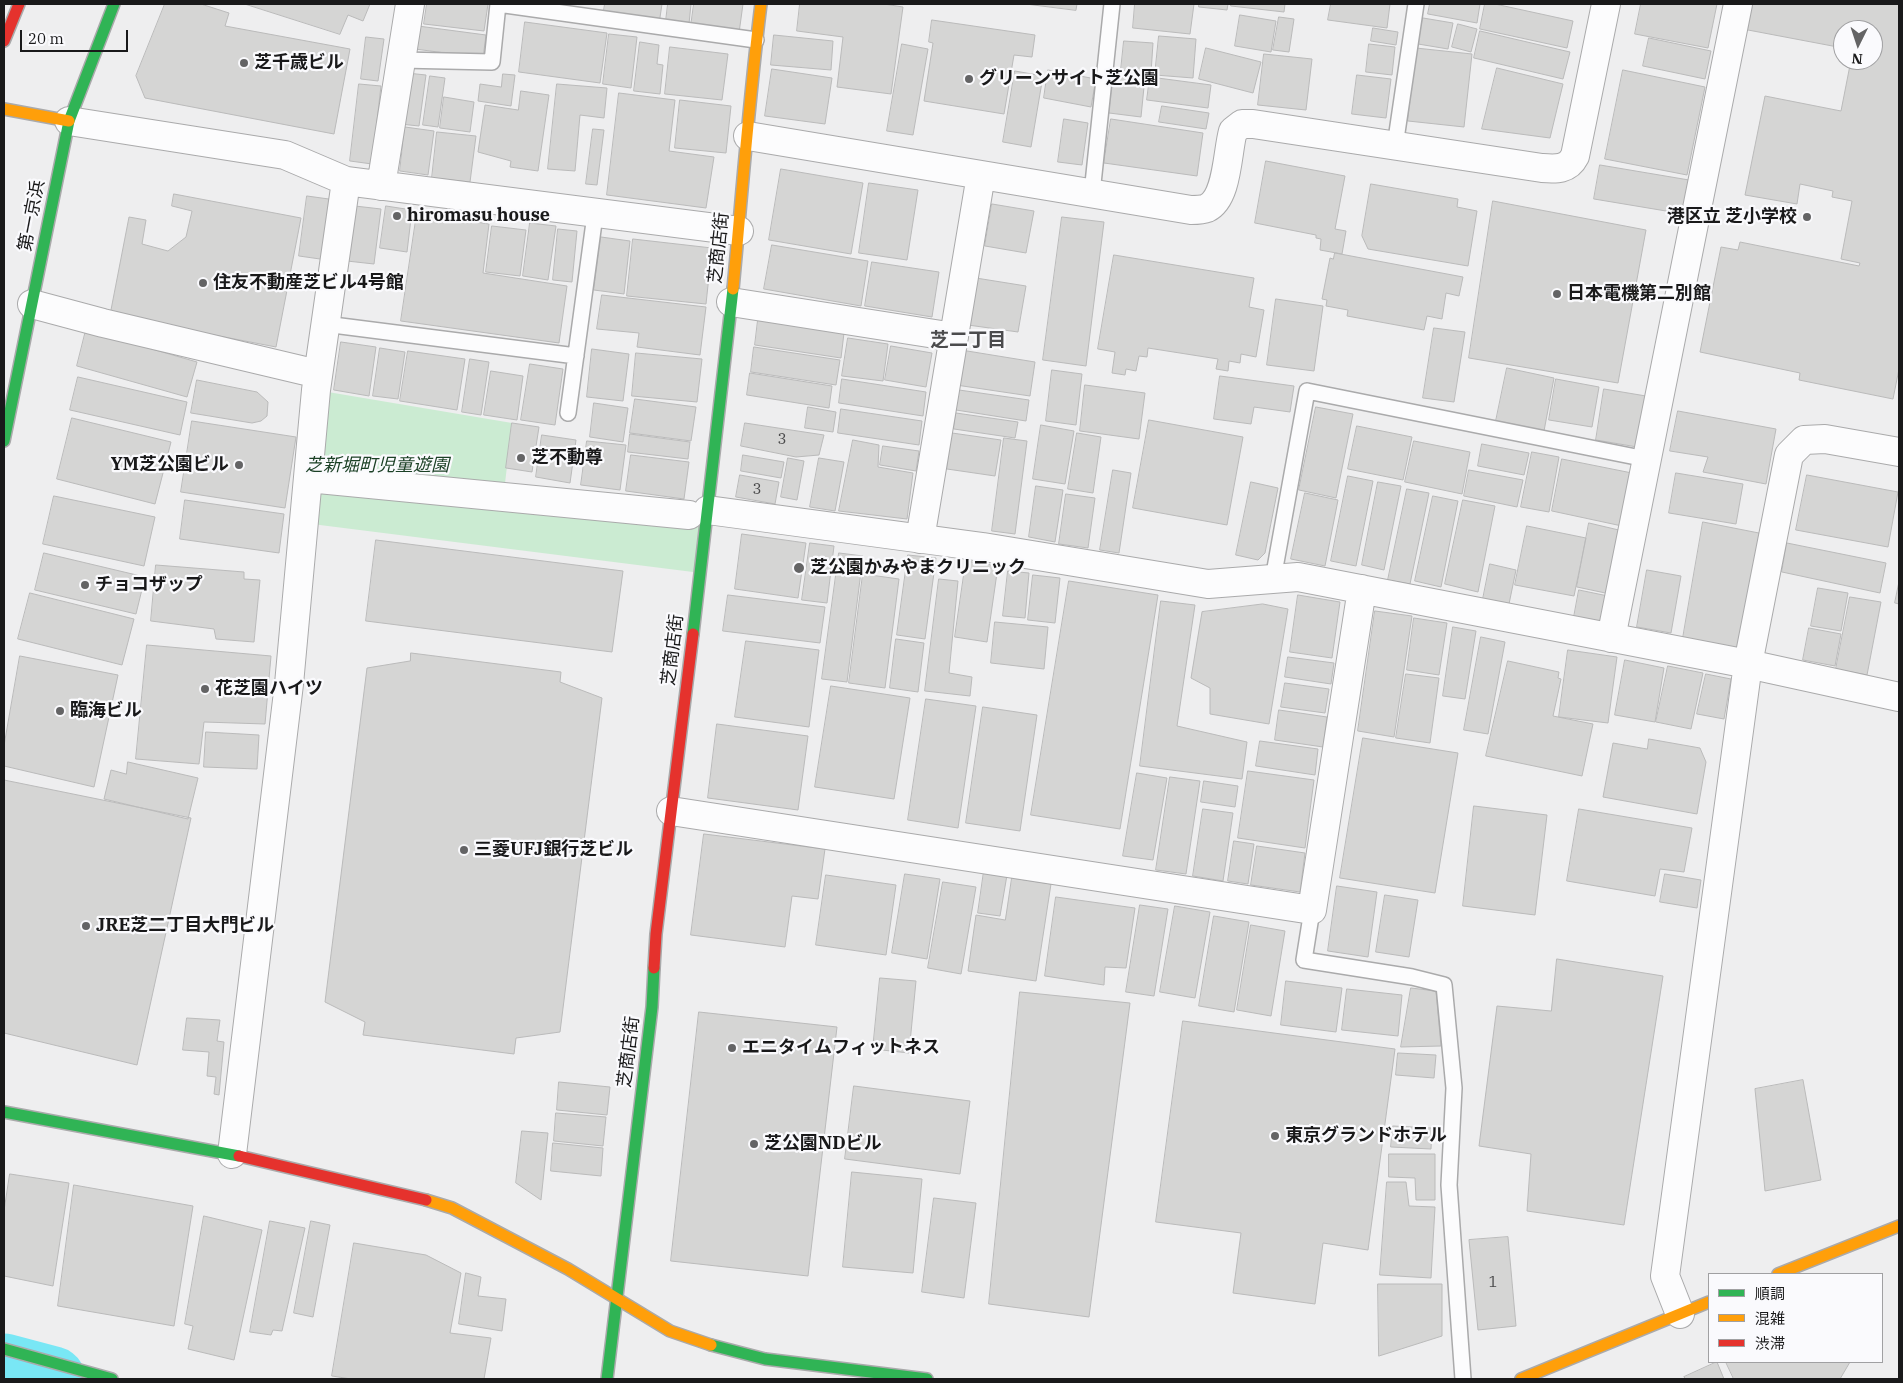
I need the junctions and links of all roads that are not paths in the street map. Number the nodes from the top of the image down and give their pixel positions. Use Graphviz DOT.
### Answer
graph roads {
  1 [pos="19,4"];
  2 [pos="114,4"];
  3 [pos="410,4"];
  4 [pos="761,4"];
  5 [pos="1112,4"];
  6 [pos="1416,4"];
  7 [pos="1606,4"];
  8 [pos="1738,4"];
  9 [pos="756,40"];
  10 [pos="4,41"];
  11 [pos="401,60"];
  12 [pos="4,108"];
  13 [pos="69,121"];
  14 [pos="748,136"];
  15 [pos="1395,146"];
  16 [pos="981,175"];
  17 [pos="346,181"];
  18 [pos="381,186"];
  19 [pos="1092,194"];
  20 [pos="595,215"];
  21 [pos="739,232"];
  22 [pos="731,302"];
  23 [pos="32,304"];
  24 [pos="325,324"];
  25 [pos="954,337"];
  26 [pos="576,356"];
  27 [pos="318,374"];
  28 [pos="568,412"];
  29 [pos="4,441"];
  30 [pos="1899,452"];
  31 [pos="1646,459"];
  32 [pos="308,478"];
  33 [pos="699,513"];
  34 [pos="920,539"];
  35 [pos="1273,579"];
  36 [pos="1362,589"];
  37 [pos="1611,638"];
  38 [pos="1748,664"];
  39 [pos="1899,697"];
  40 [pos="671,811"];
  41 [pos="1312,910"];
  42 [pos="4,1112"];
  43 [pos="232,1154"];
  44 [pos="1899,1226"];
  45 [pos="1781,1273"];
  46 [pos="618,1299"];
  47 [pos="1708,1302"];
  48 [pos="1680,1314"];
  49 [pos="4,1349"];
  50 [pos="112,1379"];
  51 [pos="607,1379"];
  52 [pos="927,1379"];
  53 [pos="1463,1379"];
  54 [pos="1521,1379"];
  1 -- 10 [label="main road"];
  2 -- 13 [label="main road, 第一京浜"];
  3 -- 11 [label="street"];
  4 -- 9 [label="main road, 芝商店街"];
  5 -- 19 [label="lane"];
  6 -- 15 [label="lane"];
  7 -- 15 [label="street"];
  8 -- 31 [label="street"];
  9 -- 11 [label="lane"];
  9 -- 14 [label="main road, 芝商店街"];
  11 -- 18 [label="street"];
  12 -- 13 [label="main road"];
  13 -- 17 [label="street"];
  13 -- 23 [label="main road, 第一京浜"];
  14 -- 16 [label="street"];
  14 -- 21 [label="main road, 芝商店街"];
  15 -- 19 [label="street"];
  16 -- 19 [label="street"];
  16 -- 25 [label="street"];
  17 -- 18 [label="street"];
  17 -- 24 [label="street"];
  18 -- 20 [label="street"];
  20 -- 21 [label="street"];
  20 -- 26 [label="lane"];
  21 -- 22 [label="main road, 芝商店街"];
  22 -- 25 [label="street"];
  22 -- 33 [label="main road, 芝商店街"];
  23 -- 27 [label="street"];
  23 -- 29 [label="main road, 第一京浜"];
  24 -- 26 [label="lane"];
  24 -- 27 [label="street"];
  25 -- 34 [label="street"];
  26 -- 28 [label="lane"];
  27 -- 32 [label="street"];
  30 -- 38 [label="street"];
  31 -- 35 [label="lane"];
  31 -- 37 [label="street"];
  32 -- 33 [label="street"];
  32 -- 43 [label="street"];
  33 -- 34 [label="street"];
  33 -- 40 [label="main road, 芝商店街"];
  34 -- 35 [label="street"];
  35 -- 36 [label="street"];
  36 -- 37 [label="street"];
  36 -- 41 [label="street"];
  37 -- 38 [label="street"];
  38 -- 39 [label="street"];
  38 -- 48 [label="street"];
  40 -- 41 [label="street"];
  40 -- 46 [label="main road, 芝商店街"];
  41 -- 53 [label="lane"];
  42 -- 43 [label="main road"];
  43 -- 46 [label="main road"];
  44 -- 45 [label="main road"];
  46 -- 51 [label="main road, 芝商店街"];
  46 -- 52 [label="main road"];
  47 -- 48 [label="main road"];
  48 -- 54 [label="main road"];
  49 -- 50 [label="main road"];
}
